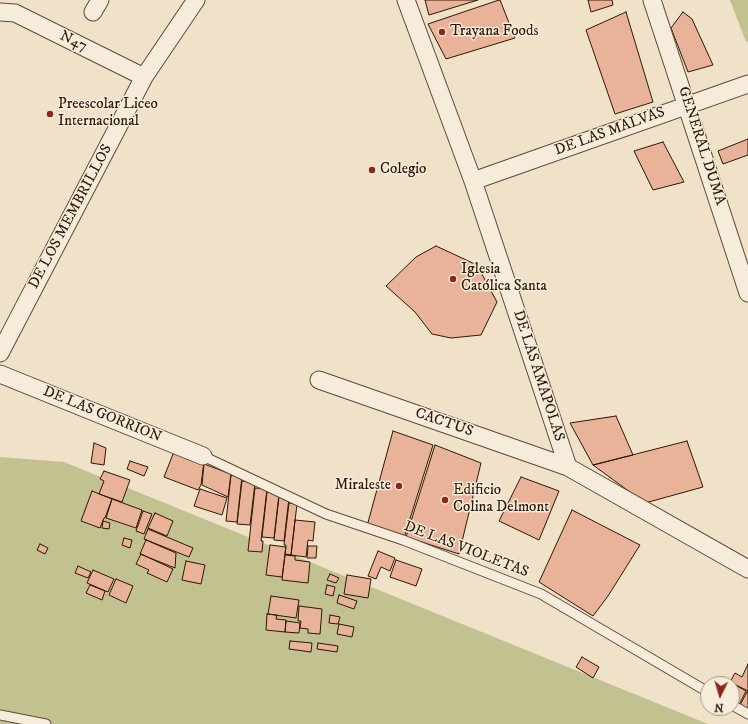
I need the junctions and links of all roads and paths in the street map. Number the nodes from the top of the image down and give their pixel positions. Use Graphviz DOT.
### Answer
graph roads {
  1 [pos="196,0"];
  2 [pos="406,0"];
  3 [pos="652,0"];
  4 [pos="0,12"];
  5 [pos="144,77"];
  6 [pos="748,84"];
  7 [pos="687,105"];
  8 [pos="473,181"];
  9 [pos="748,293"];
  10 [pos="0,353"];
  11 [pos="0,374"];
  12 [pos="319,380"];
  13 [pos="203,456"];
  14 [pos="568,467"];
  15 [pos="748,569"];
  16 [pos="700,687"];
  17 [pos="0,715"];
  18 [pos="46,724"];
  1 -- 5 [label="street, DE LOS MEMBRILLOS"];
  2 -- 8 [label="street, DE LAS AMAPOLAS"];
  3 -- 7 [label="street, GENERAL DUMA"];
  4 -- 5 [label="street, N47"];
  5 -- 10 [label="street, DE LOS MEMBRILLOS"];
  6 -- 7 [label="street, DE LAS MALVAS"];
  7 -- 8 [label="street, DE LAS MALVAS"];
  7 -- 9 [label="street, GENERAL DUMA"];
  8 -- 14 [label="street, DE LAS AMAPOLAS"];
  11 -- 13 [label="street, DE LAS GORRION"];
  12 -- 14 [label="street, CACTUS"];
  13 -- 16 [label="lane, DE LAS VIOLETAS"];
  14 -- 15 [label="street"];
  17 -- 18 [label="lane"];
}
